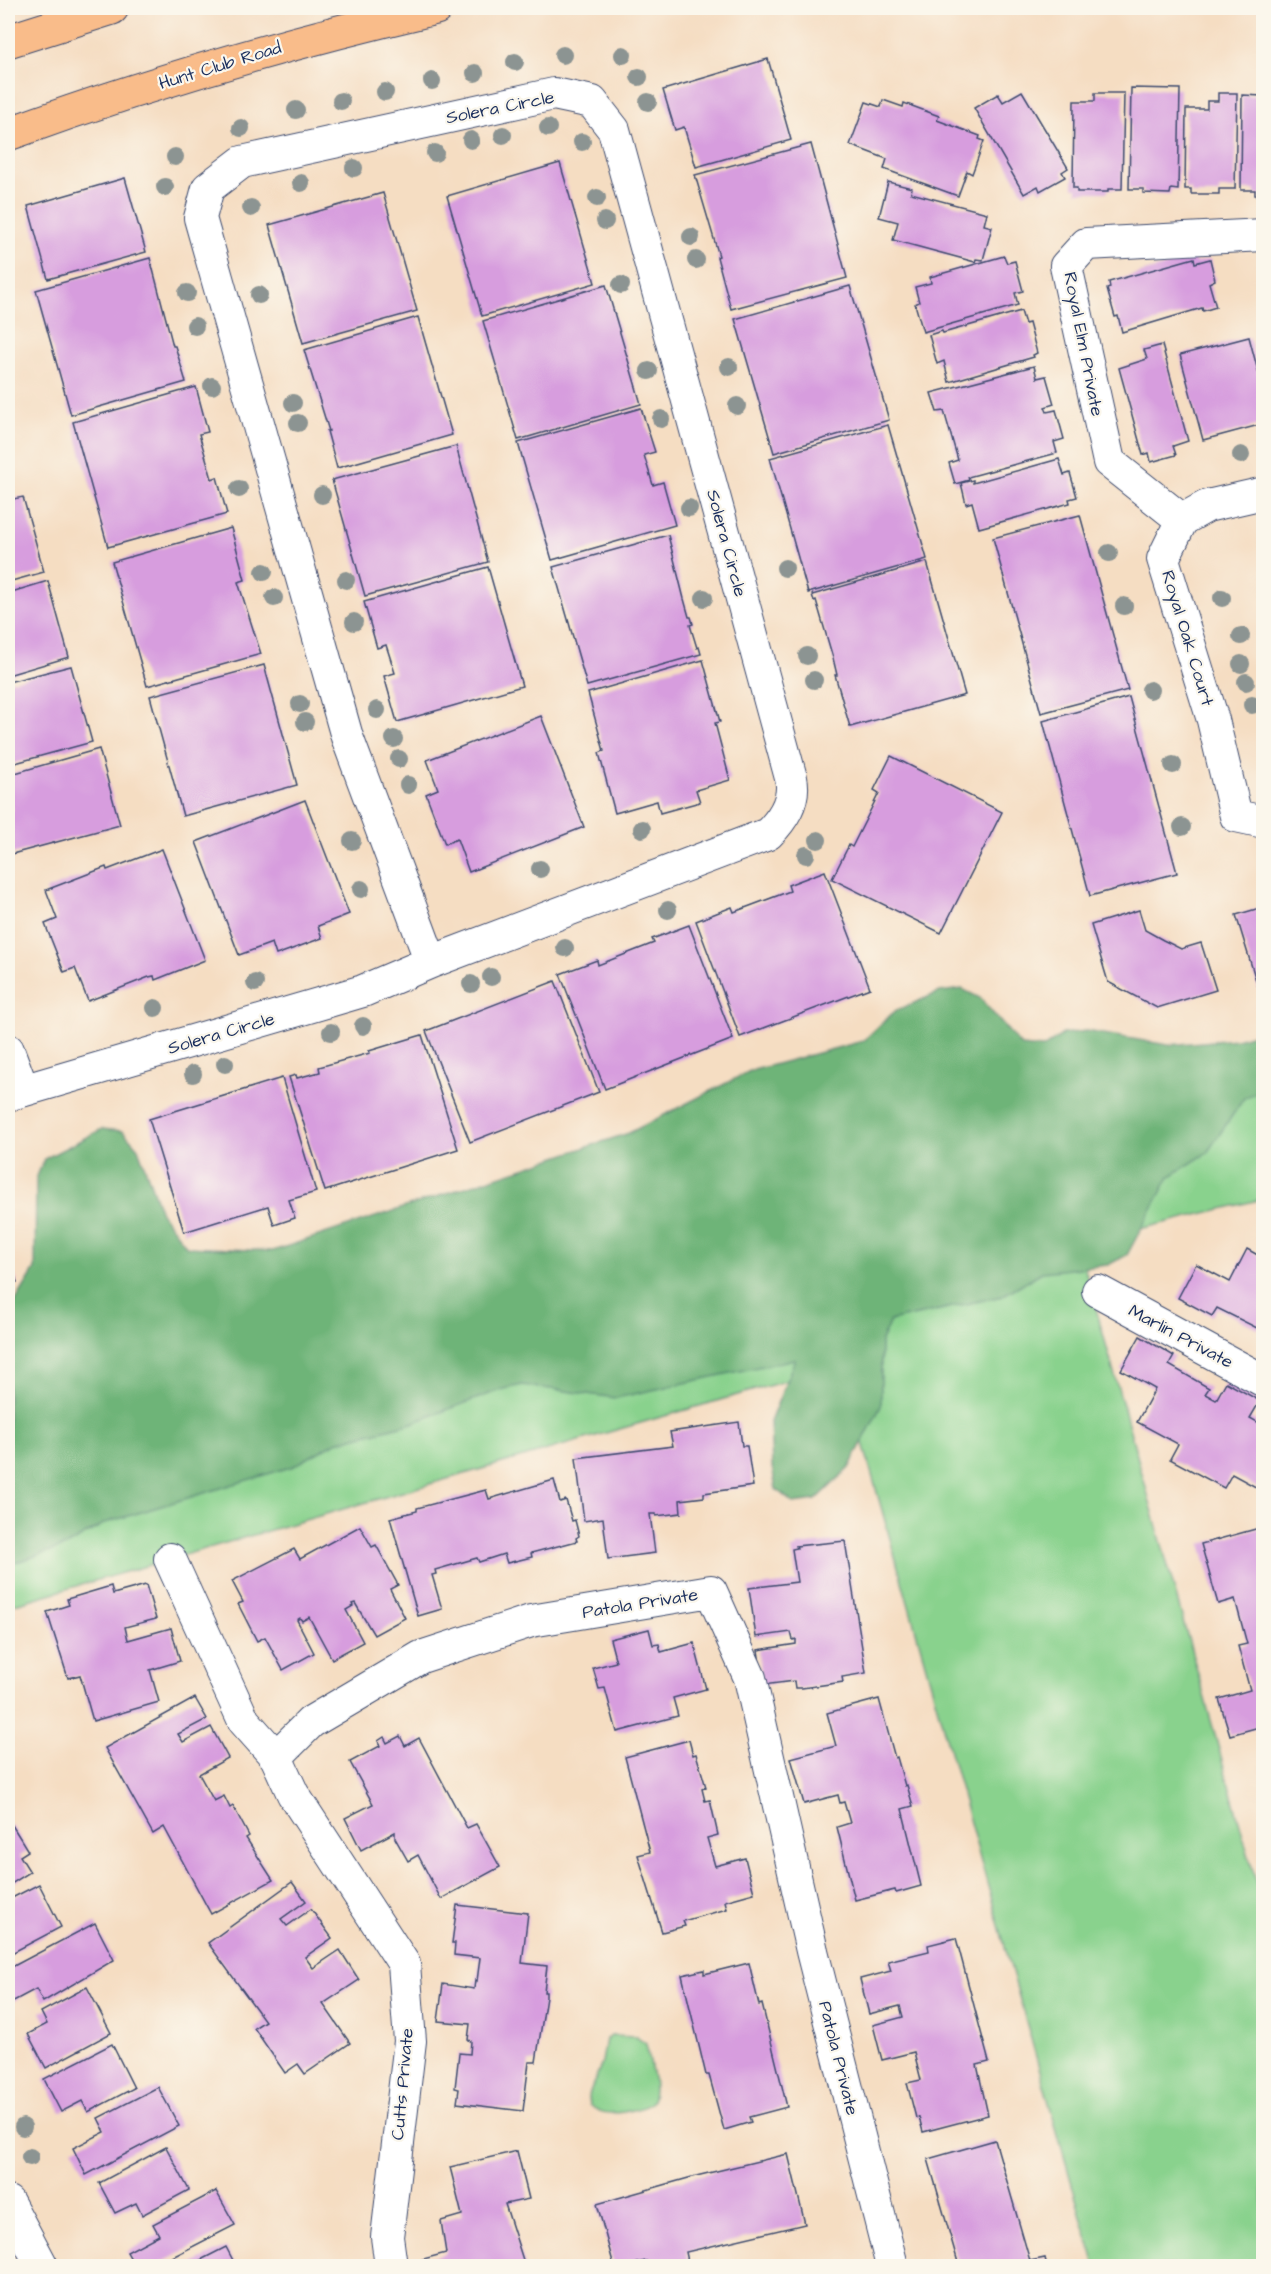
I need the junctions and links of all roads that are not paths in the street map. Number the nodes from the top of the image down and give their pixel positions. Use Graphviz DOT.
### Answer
graph roads {
  1 [pos="112,8"];
  2 [pos="436,8"];
  3 [pos="8,41"];
  4 [pos="8,134"];
  5 [pos="1263,236"];
  6 [pos="1263,494"];
  7 [pos="1182,520"];
  8 [pos="1263,822"];
  9 [pos="431,962"];
  10 [pos="8,1050"];
  11 [pos="15,1092"];
  12 [pos="1098,1292"];
  13 [pos="1263,1381"];
  14 [pos="170,1559"];
  15 [pos="276,1757"];
  16 [pos="8,2202"];
  17 [pos="42,2266"];
  18 [pos="391,2266"];
  19 [pos="892,2266"];
  1 -- 3 [label="main road"];
  2 -- 4 [label="main road, Hunt Club Road"];
  5 -- 7 [label="street, Royal Elm Private"];
  6 -- 7 [label="street"];
  7 -- 8 [label="street, Royal Oak Court"];
  9 -- 9 [label="street, Solera Circle"];
  9 -- 11 [label="street, Solera Circle"];
  10 -- 11 [label="street"];
  12 -- 13 [label="street, Marlin Private"];
  14 -- 15 [label="street"];
  15 -- 18 [label="street, Cutts Private"];
  15 -- 19 [label="street, Patola Private"];
  16 -- 17 [label="street"];
}
